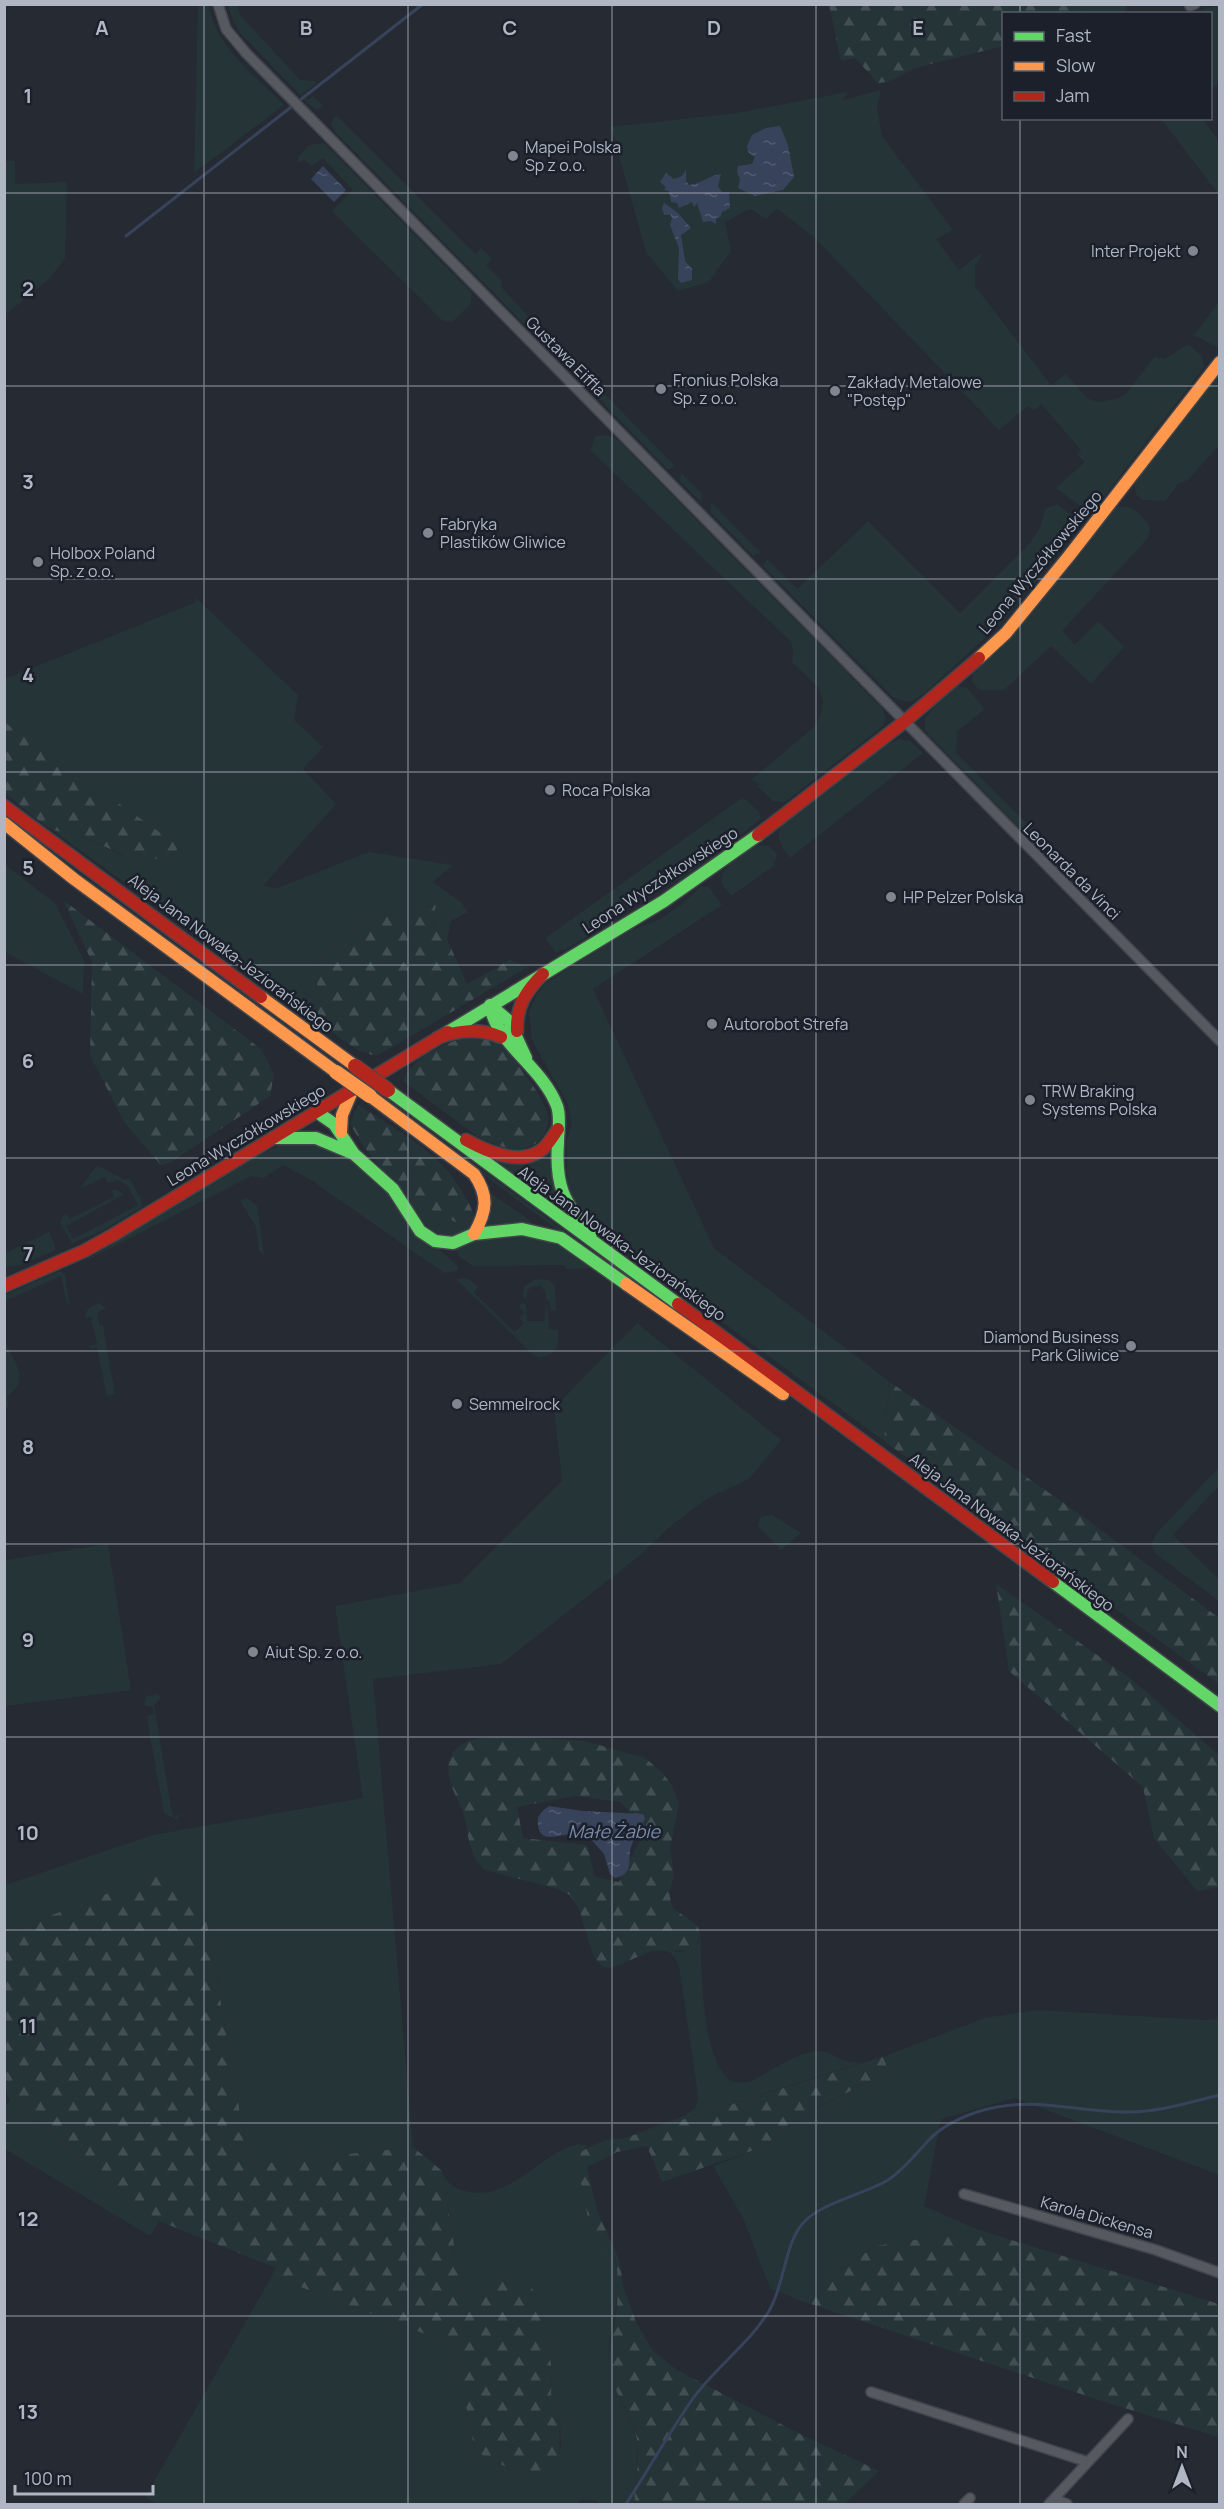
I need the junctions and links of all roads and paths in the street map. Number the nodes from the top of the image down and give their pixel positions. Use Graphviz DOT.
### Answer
graph roads {
  1 [pos="218,4"];
  2 [pos="1220,362"];
  3 [pos="904,722"];
  4 [pos="4,806"];
  5 [pos="4,823"];
  6 [pos="543,974"];
  7 [pos="490,1005"];
  8 [pos="511,1036"];
  9 [pos="437,1038"];
  10 [pos="1220,1041"];
  11 [pos="353,1089"];
  12 [pos="317,1112"];
  13 [pos="425,1118"];
  14 [pos="558,1128"];
  15 [pos="341,1131"];
  16 [pos="273,1138"];
  17 [pos="327,1141"];
  18 [pos="354,1154"];
  19 [pos="474,1234"];
  20 [pos="617,1260"];
  21 [pos="4,1286"];
  22 [pos="864,1443"];
  23 [pos="1220,1706"];
  24 [pos="964,2194"];
  25 [pos="1220,2273"];
  26 [pos="871,2392"];
  27 [pos="1128,2419"];
  28 [pos="1088,2462"];
  29 [pos="1051,2502"];
  30 [pos="1067,2505"];
  1 -- 3 [label="street, Gustawa Eiffla"];
  2 -- 3 [label="main road, Leona Wyczółkowskiego"];
  3 -- 6 [label="main road, Leona Wyczółkowskiego"];
  3 -- 10 [label="street, Leonarda da Vinci"];
  4 -- 13 [label="main road, Aleja Jana Nowaka-Jeziorańskiego, bridge"];
  5 -- 19 [label="main road, bridge"];
  6 -- 7 [label="main road, Leona Wyczółkowskiego"];
  6 -- 8 [label="main road"];
  7 -- 8 [label="main road"];
  7 -- 9 [label="main road, Leona Wyczółkowskiego"];
  8 -- 9 [label="main road"];
  8 -- 14 [label="main road"];
  9 -- 11 [label="main road, Leona Wyczółkowskiego"];
  11 -- 12 [label="main road, Leona Wyczółkowskiego"];
  11 -- 15 [label="main road"];
  12 -- 15 [label="main road"];
  12 -- 16 [label="main road, Leona Wyczółkowskiego"];
  12 -- 17 [label="main road"];
  13 -- 14 [label="main road"];
  13 -- 20 [label="main road, Aleja Jana Nowaka-Jeziorańskiego"];
  14 -- 20 [label="main road"];
  15 -- 18 [label="main road"];
  16 -- 17 [label="main road"];
  16 -- 21 [label="main road, Leona Wyczółkowskiego"];
  17 -- 18 [label="main road"];
  18 -- 19 [label="main road"];
  19 -- 22 [label="main road"];
  20 -- 22 [label="main road, Aleja Jana Nowaka-Jeziorańskiego"];
  22 -- 23 [label="main road, Aleja Jana Nowaka-Jeziorańskiego"];
  24 -- 25 [label="street, Karola Dickensa"];
  26 -- 28 [label="street"];
  27 -- 28 [label="street"];
  28 -- 29 [label="street"];
  29 -- 30 [label="street"];
}
